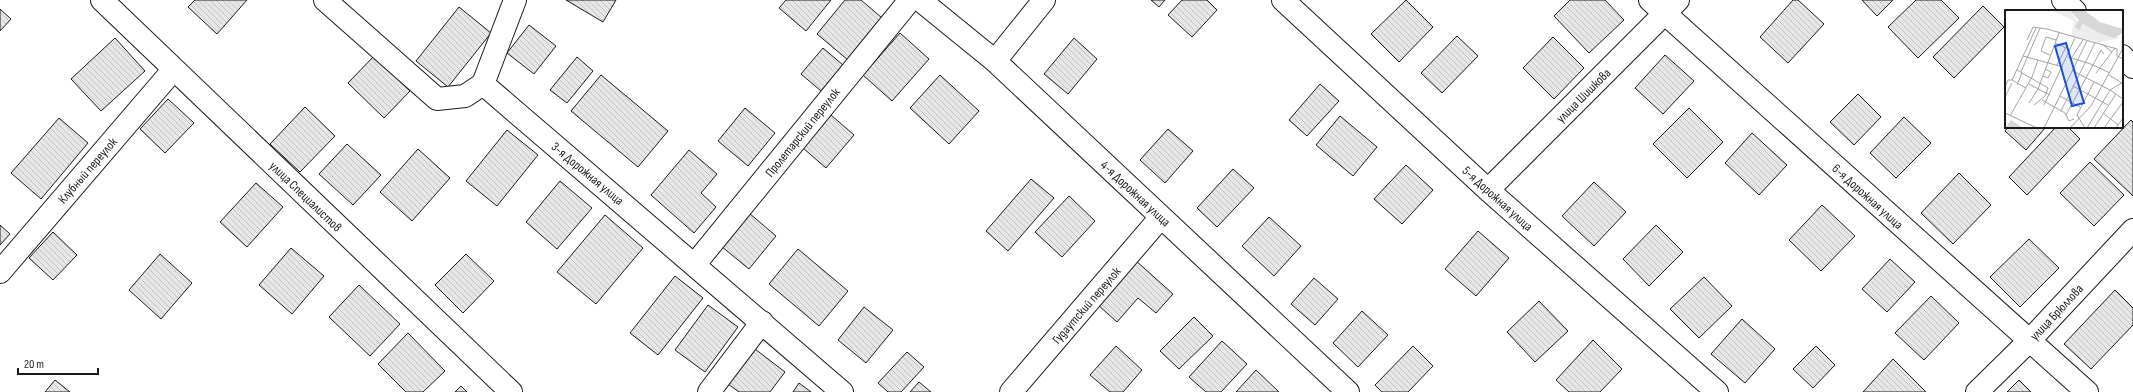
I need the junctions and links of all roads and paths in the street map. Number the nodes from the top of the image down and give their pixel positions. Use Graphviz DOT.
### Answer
graph roads {
  1 [pos="102,0"];
  2 [pos="325,0"];
  3 [pos="515,0"];
  4 [pos="910,0"];
  5 [pos="920,0"];
  6 [pos="1044,0"];
  7 [pos="1283,0"];
  8 [pos="2063,0"];
  9 [pos="1664,5"];
  10 [pos="2074,10"];
  11 [pos="2123,57"];
  12 [pos="995,61"];
  13 [pos="2133,67"];
  14 [pos="174,69"];
  15 [pos="483,84"];
  16 [pos="1488,190"];
  17 [pos="1161,217"];
  18 [pos="2133,230"];
  19 [pos="695,264"];
  20 [pos="0,272"];
  21 [pos="762,322"];
  22 [pos="2030,340"];
  23 [pos="511,392"];
  24 [pos="709,392"];
  25 [pos="842,392"];
  26 [pos="1011,392"];
  27 [pos="1348,392"];
  28 [pos="1717,392"];
  29 [pos="1977,392"];
  30 [pos="2087,392"];
  1 -- 14 [label="street, улица Специалистов"];
  2 -- 15 [label="street"];
  3 -- 15 [label="street"];
  4 -- 19 [label="street, Пролетарский переулок"];
  5 -- 12 [label="street, 4-я Дорожная улица"];
  6 -- 12 [label="street"];
  7 -- 16 [label="street, 5-я Дорожная улица"];
  8 -- 10 [label="street"];
  9 -- 16 [label="street, улица Шишкова"];
  9 -- 22 [label="street, 6-я Дорожная улица"];
  11 -- 13 [label="street"];
  12 -- 17 [label="street, 4-я Дорожная улица"];
  14 -- 20 [label="street, Клубный переулок"];
  14 -- 23 [label="street, улица Специалистов"];
  15 -- 19 [label="street, 3-я Дорожная улица"];
  16 -- 28 [label="street, 5-я Дорожная улица"];
  17 -- 26 [label="street, Гудаутский переулок"];
  17 -- 27 [label="street, 4-я Дорожная улица"];
  18 -- 22 [label="street, улица Брюллова"];
  19 -- 21 [label="street, 3-я Дорожная улица"];
  21 -- 24 [label="street"];
  21 -- 25 [label="street, 3-я Дорожная улица"];
  22 -- 29 [label="street, улица Брюллова"];
  22 -- 30 [label="street, 6-я Дорожная улица"];
}
